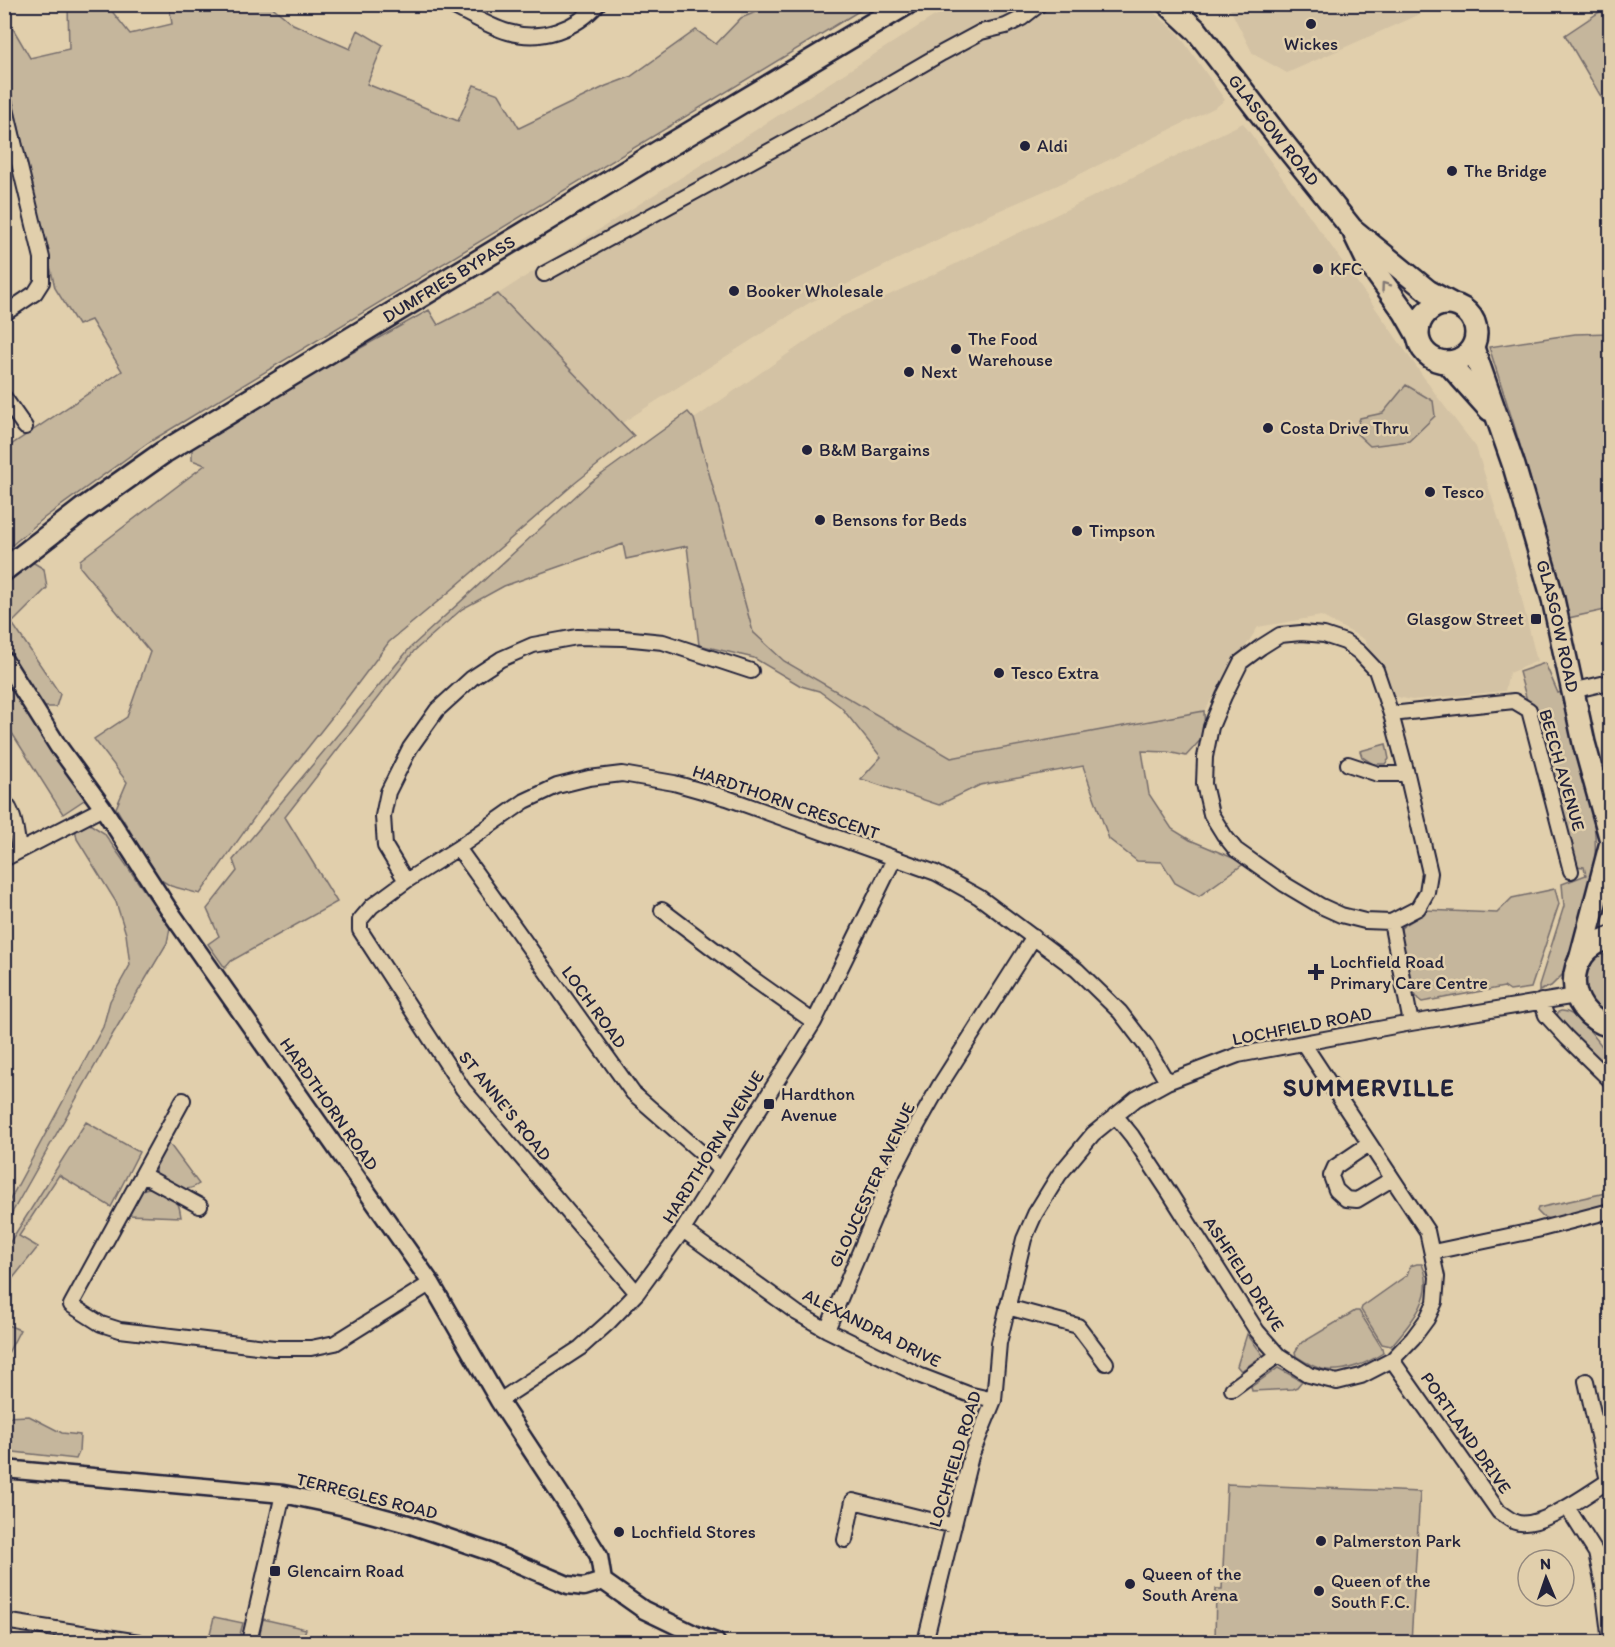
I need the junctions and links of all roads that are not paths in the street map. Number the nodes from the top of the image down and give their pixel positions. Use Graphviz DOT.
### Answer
graph roads {
  1 [pos="448,4"];
  2 [pos="598,4"];
  3 [pos="906,4"];
  4 [pos="1030,4"];
  5 [pos="1040,4"];
  6 [pos="1168,4"];
  7 [pos="1185,4"];
  8 [pos="1022,18"];
  9 [pos="1197,31"];
  10 [pos="4,101"];
  11 [pos="1352,229"];
  12 [pos="544,274"];
  13 [pos="1450,303"];
  14 [pos="4,314"];
  15 [pos="1418,334"];
  16 [pos="1473,348"];
  17 [pos="1447,362"];
  18 [pos="4,396"];
  19 [pos="1496,417"];
  20 [pos="25,427"];
  21 [pos="4,570"];
  22 [pos="4,660"];
  23 [pos="751,671"];
  24 [pos="1611,682"];
  25 [pos="1572,691"];
  26 [pos="1391,714"];
  27 [pos="1348,764"];
  28 [pos="1407,774"];
  29 [pos="4,802"];
  30 [pos="103,808"];
  31 [pos="1611,837"];
  32 [pos="1611,846"];
  33 [pos="458,848"];
  34 [pos="19,851"];
  35 [pos="4,859"];
  36 [pos="894,859"];
  37 [pos="1572,871"];
  38 [pos="406,881"];
  39 [pos="662,910"];
  40 [pos="1391,922"];
  41 [pos="360,930"];
  42 [pos="1034,937"];
  43 [pos="1611,938"];
  44 [pos="1580,960"];
  45 [pos="1576,996"];
  46 [pos="1541,1001"];
  47 [pos="1589,1016"];
  48 [pos="814,1022"];
  49 [pos="1411,1023"];
  50 [pos="1611,1026"];
  51 [pos="1611,1040"];
  52 [pos="1303,1043"];
  53 [pos="1611,1080"];
  54 [pos="1167,1082"];
  55 [pos="183,1100"];
  56 [pos="1115,1114"];
  57 [pos="1369,1144"];
  58 [pos="720,1170"];
  59 [pos="143,1175"];
  60 [pos="1392,1179"];
  61 [pos="200,1206"];
  62 [pos="1611,1211"];
  63 [pos="683,1230"];
  64 [pos="1433,1252"];
  65 [pos="431,1283"];
  66 [pos="637,1293"];
  67 [pos="1007,1307"];
  68 [pos="827,1330"];
  69 [pos="1278,1355"];
  70 [pos="1392,1360"];
  71 [pos="1106,1363"];
  72 [pos="1586,1381"];
  73 [pos="1232,1389"];
  74 [pos="994,1400"];
  75 [pos="499,1401"];
  76 [pos="4,1469"];
  77 [pos="1609,1481"];
  78 [pos="283,1494"];
  79 [pos="1567,1508"];
  80 [pos="954,1526"];
  81 [pos="845,1540"];
  82 [pos="603,1581"];
  83 [pos="4,1621"];
  84 [pos="88,1639"];
  85 [pos="694,1639"];
  86 [pos="139,1642"];
  87 [pos="249,1642"];
  88 [pos="716,1642"];
  89 [pos="925,1642"];
  90 [pos="1610,1642"];
  1 -- 2 [label="street"];
  3 -- 21 [label="main road, DUMFRIES BYPASS"];
  4 -- 8 [label="street"];
  5 -- 8 [label="street"];
  6 -- 9 [label="main road, GLASGOW ROAD"];
  7 -- 9 [label="main road, GLASGOW ROAD"];
  8 -- 12 [label="street"];
  9 -- 11 [label="main road, GLASGOW ROAD"];
  10 -- 14 [label="street"];
  11 -- 13 [label="main road, GLASGOW ROAD"];
  15 -- 11 [label="main road, GLASGOW ROAD, one-way"];
  13 -- 15 [label="main road"];
  13 -- 16 [label="main road"];
  15 -- 17 [label="main road"];
  16 -- 17 [label="main road"];
  16 -- 19 [label="main road, GLASGOW ROAD"];
  17 -- 19 [label="main road, GLASGOW ROAD"];
  18 -- 20 [label="street"];
  19 -- 25 [label="main road, GLASGOW ROAD"];
  22 -- 30 [label="street, HARDTHORN ROAD"];
  23 -- 38 [label="street"];
  24 -- 25 [label="street"];
  25 -- 31 [label="main road, GLASGOW ROAD"];
  26 -- 28 [label="street"];
  26 -- 37 [label="street, BEECH AVENUE"];
  26 -- 40 [label="street"];
  27 -- 28 [label="street"];
  28 -- 40 [label="street"];
  29 -- 34 [label="street"];
  30 -- 34 [label="street"];
  30 -- 65 [label="street, HARDTHORN ROAD"];
  32 -- 44 [label="main road"];
  33 -- 36 [label="street, HARDTHORN CRESCENT"];
  33 -- 38 [label="street, HARDTHORN CRESCENT"];
  33 -- 58 [label="street, LOCH ROAD"];
  34 -- 35 [label="street"];
  36 -- 42 [label="street, HARDTHORN CRESCENT"];
  36 -- 48 [label="street, HARDTHORN AVENUE"];
  38 -- 41 [label="street, HARDTHORN CRESCENT"];
  39 -- 48 [label="street"];
  40 -- 49 [label="street"];
  41 -- 66 [label="street, ST ANNE'S ROAD"];
  42 -- 54 [label="street, HARDTHORN CRESCENT"];
  42 -- 68 [label="street, GLOUCESTER AVENUE"];
  43 -- 44 [label="main road"];
  44 -- 45 [label="main road"];
  45 -- 46 [label="street, LOCHFIELD ROAD"];
  45 -- 47 [label="main road"];
  46 -- 49 [label="street, LOCHFIELD ROAD"];
  46 -- 53 [label="street"];
  47 -- 50 [label="main road"];
  47 -- 51 [label="main road"];
  48 -- 58 [label="street, HARDTHORN AVENUE"];
  49 -- 52 [label="street, LOCHFIELD ROAD"];
  52 -- 54 [label="street, LOCHFIELD ROAD"];
  52 -- 57 [label="street, ASHFIELD DRIVE"];
  54 -- 56 [label="street, LOCHFIELD ROAD"];
  55 -- 59 [label="street"];
  56 -- 67 [label="street, LOCHFIELD ROAD"];
  56 -- 69 [label="street, ASHFIELD DRIVE"];
  57 -- 60 [label="street, ASHFIELD DRIVE"];
  57 -- 60 [label="street"];
  58 -- 63 [label="street, HARDTHORN AVENUE"];
  59 -- 61 [label="street"];
  59 -- 65 [label="street"];
  60 -- 64 [label="street, ASHFIELD DRIVE"];
  62 -- 64 [label="street"];
  63 -- 66 [label="street, HARDTHORN AVENUE"];
  63 -- 68 [label="street, ALEXANDRA DRIVE"];
  64 -- 70 [label="street, ASHFIELD DRIVE"];
  65 -- 75 [label="street, HARDTHORN ROAD"];
  66 -- 75 [label="street, HARDTHORN AVENUE"];
  67 -- 71 [label="street"];
  67 -- 74 [label="street, LOCHFIELD ROAD"];
  68 -- 74 [label="street, ALEXANDRA DRIVE"];
  69 -- 70 [label="street, ASHFIELD DRIVE"];
  69 -- 73 [label="street"];
  70 -- 79 [label="street, PORTLAND DRIVE"];
  72 -- 77 [label="street"];
  74 -- 80 [label="street, LOCHFIELD ROAD"];
  75 -- 82 [label="street, HARDTHORN ROAD"];
  76 -- 78 [label="street, TERREGLES ROAD"];
  77 -- 79 [label="street, PORTLAND DRIVE"];
  78 -- 82 [label="street, TERREGLES ROAD"];
  78 -- 87 [label="street"];
  79 -- 90 [label="street"];
  80 -- 81 [label="street"];
  80 -- 89 [label="street, LOCHFIELD ROAD"];
  82 -- 85 [label="street"];
  83 -- 84 [label="street"];
  84 -- 86 [label="street"];
  85 -- 88 [label="street"];
}
